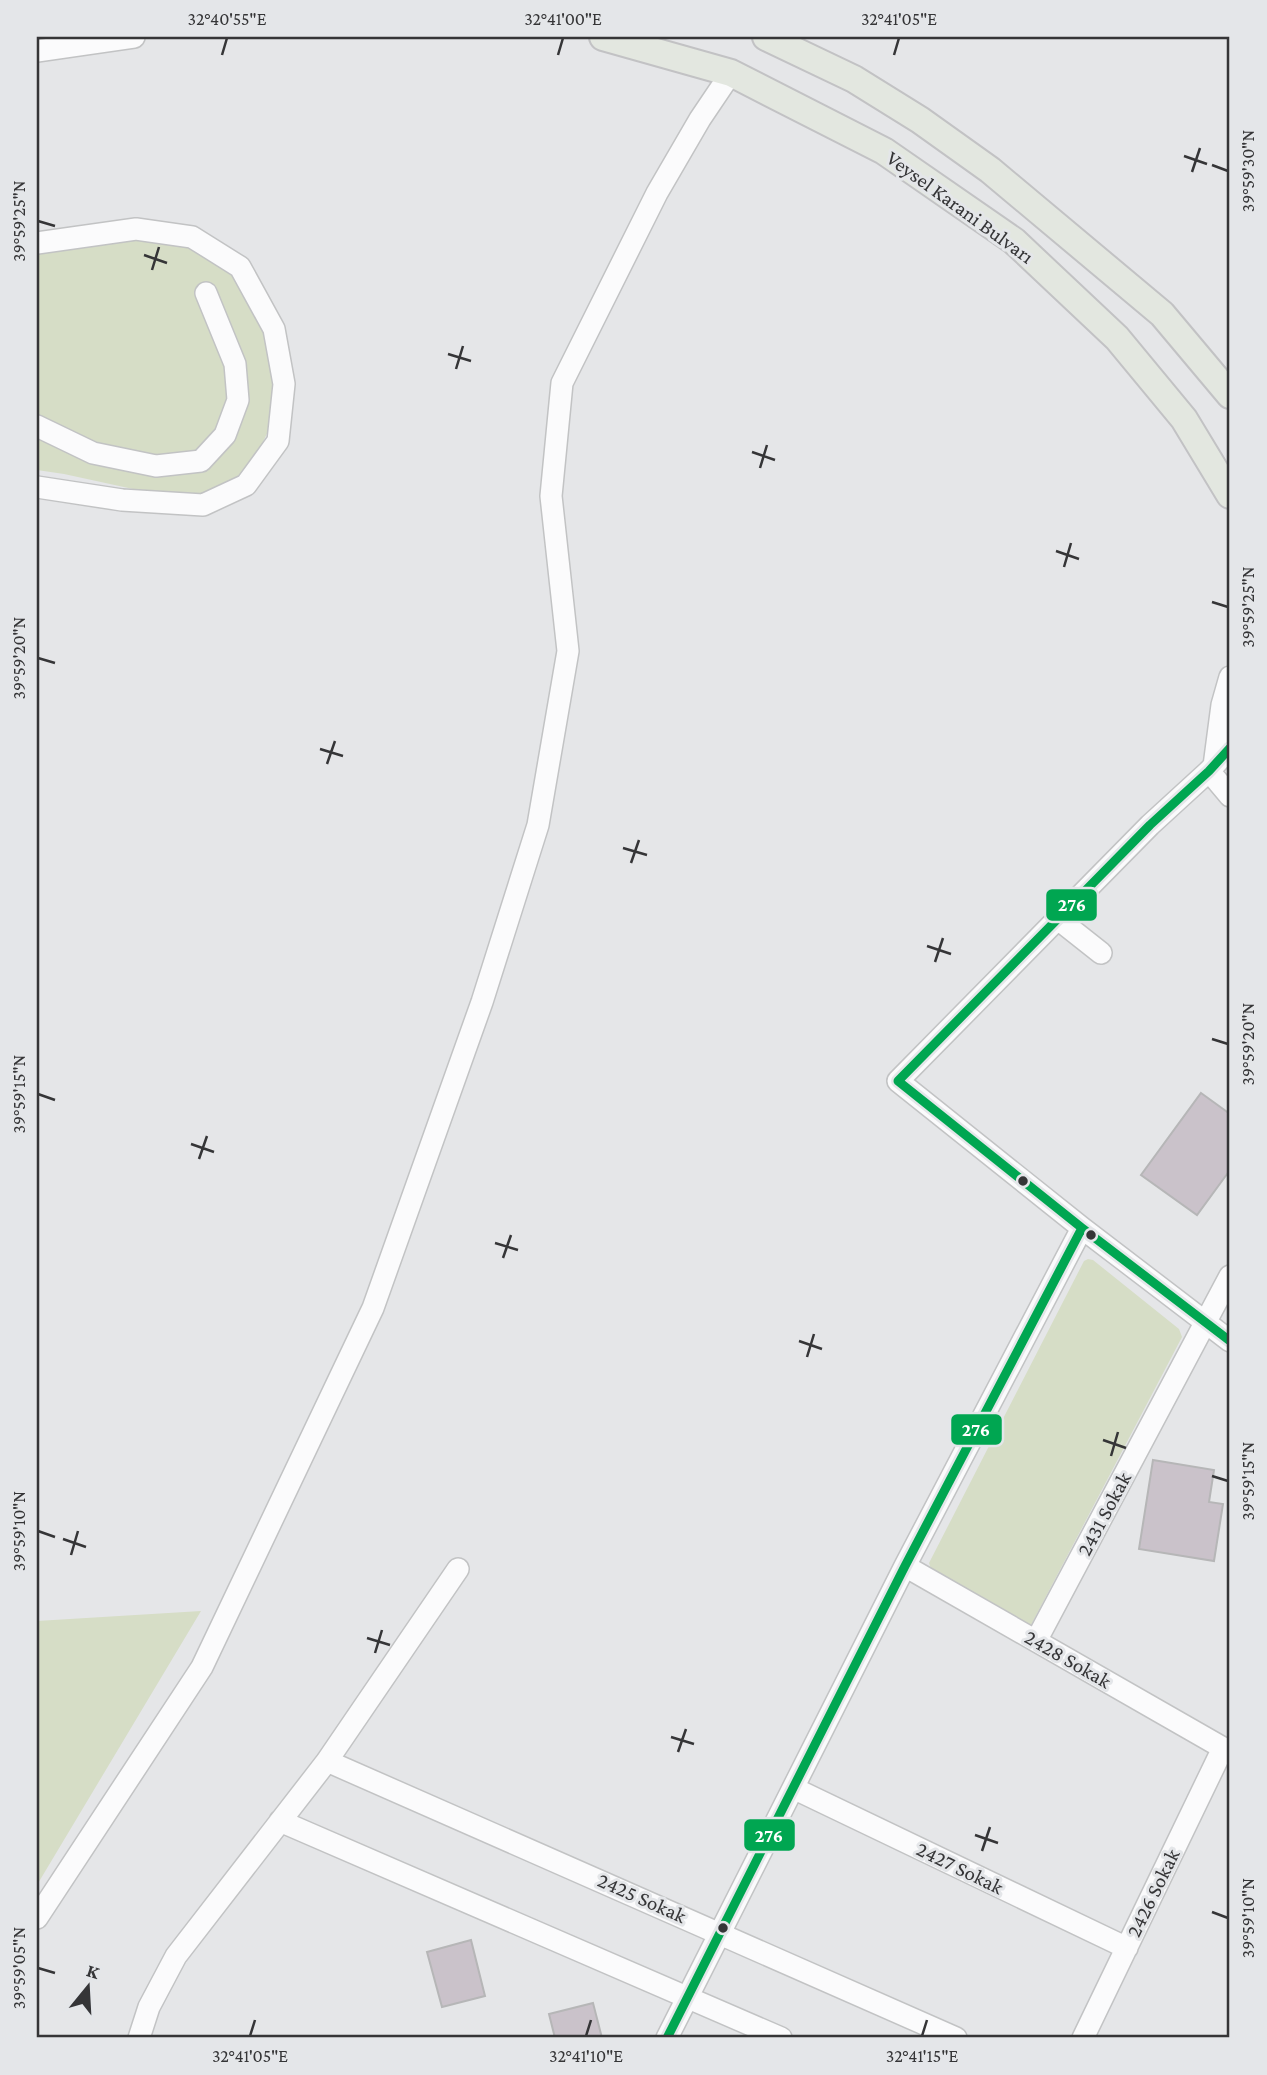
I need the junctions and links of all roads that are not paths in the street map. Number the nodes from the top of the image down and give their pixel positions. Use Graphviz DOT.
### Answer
graph roads {
  1 [pos="134,37"];
  2 [pos="603,37"];
  3 [pos="766,37"];
  4 [pos="37,51"];
  5 [pos="731,73"];
  6 [pos="37,243"];
  7 [pos="205,293"];
  8 [pos="1230,395"];
  9 [pos="37,426"];
  10 [pos="37,487"];
  11 [pos="1226,489"];
  12 [pos="1230,510"];
  13 [pos="1230,677"];
  14 [pos="1230,748"];
  15 [pos="1221,767"];
  16 [pos="1230,796"];
  17 [pos="1058,919"];
  18 [pos="1101,953"];
  19 [pos="1082,1228"];
  20 [pos="1230,1276"];
  21 [pos="1206,1322"];
  22 [pos="1230,1341"];
  23 [pos="905,1566"];
  24 [pos="458,1569"];
  25 [pos="1036,1641"];
  26 [pos="1227,1750"];
  27 [pos="327,1761"];
  28 [pos="793,1788"];
  29 [pos="280,1821"];
  30 [pos="37,1918"];
  31 [pos="719,1932"];
  32 [pos="1127,1948"];
  33 [pos="687,1995"];
  34 [pos="139,2038"];
  35 [pos="667,2038"];
  36 [pos="782,2038"];
  37 [pos="956,2038"];
  38 [pos="1083,2038"];
  1 -- 4 [label="street"];
  2 -- 5 [label="main road, Veysel Karani Bulvarı"];
  3 -- 8 [label="main road, Veysel Karani Bulvarı"];
  5 -- 11 [label="main road, Veysel Karani Bulvarı"];
  5 -- 30 [label="street"];
  6 -- 10 [label="street"];
  7 -- 9 [label="street"];
  11 -- 12 [label="street"];
  13 -- 15 [label="street"];
  14 -- 15 [label="street"];
  15 -- 16 [label="street"];
  15 -- 17 [label="street"];
  17 -- 18 [label="street"];
  17 -- 19 [label="street"];
  19 -- 21 [label="street"];
  19 -- 23 [label="street"];
  20 -- 21 [label="street, 2431 Sokak"];
  21 -- 22 [label="street"];
  21 -- 25 [label="street, 2431 Sokak"];
  23 -- 25 [label="street, 2428 Sokak"];
  23 -- 28 [label="street"];
  24 -- 27 [label="street"];
  25 -- 26 [label="street, 2428 Sokak"];
  26 -- 32 [label="street, 2426 Sokak"];
  27 -- 29 [label="street"];
  27 -- 31 [label="street, 2425 Sokak"];
  28 -- 31 [label="street"];
  28 -- 32 [label="street, 2427 Sokak"];
  29 -- 33 [label="street"];
  29 -- 34 [label="street"];
  31 -- 33 [label="street"];
  31 -- 37 [label="street, 2425 Sokak"];
  32 -- 38 [label="street, 2426 Sokak"];
  33 -- 35 [label="street"];
  33 -- 36 [label="street"];
}
